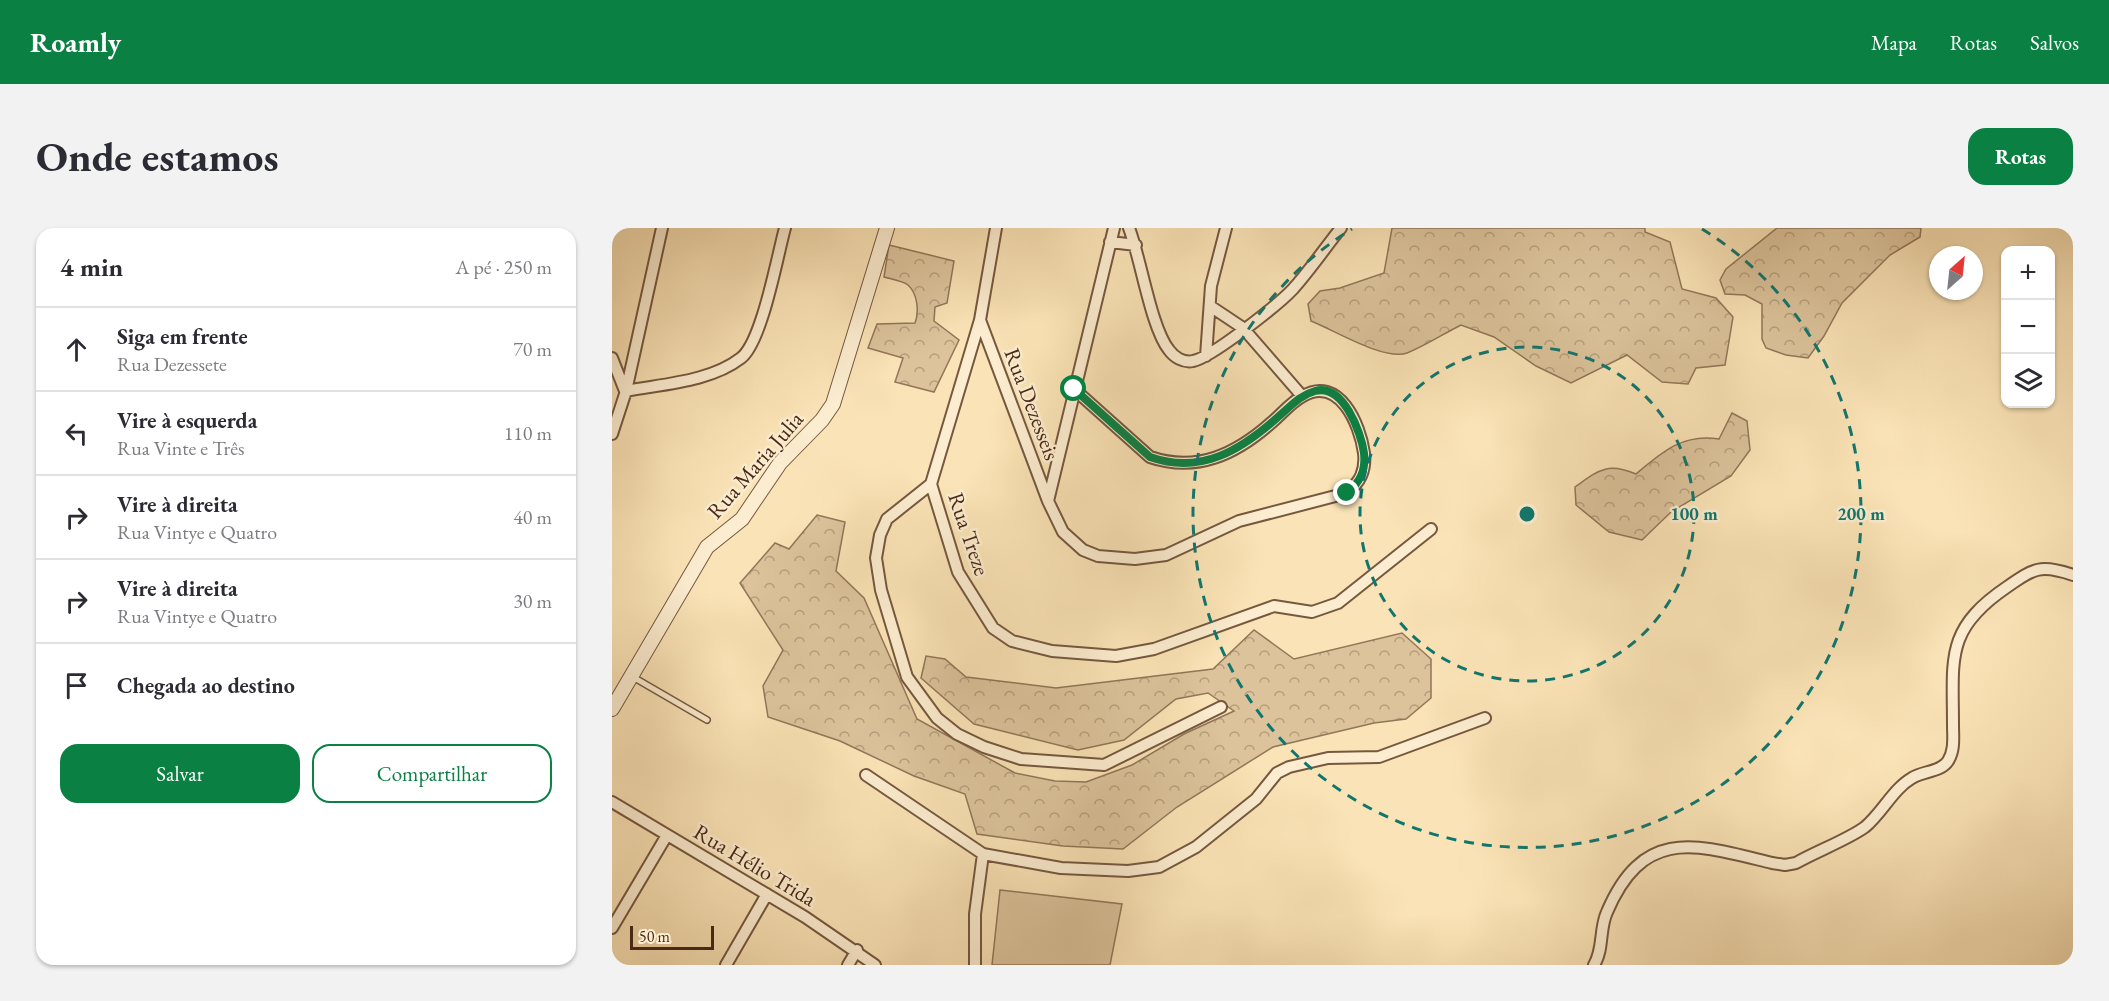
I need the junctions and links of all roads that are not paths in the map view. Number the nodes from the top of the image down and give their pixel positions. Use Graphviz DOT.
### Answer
graph roads {
  1 [pos="662,228"];
  2 [pos="785,228"];
  3 [pos="887,228"];
  4 [pos="996,228"];
  5 [pos="1114,228"];
  6 [pos="1129,228"];
  7 [pos="1226,228"];
  8 [pos="1341,228"];
  9 [pos="1110,242"];
  10 [pos="1136,245"];
  11 [pos="1210,306"];
  12 [pos="980,320"];
  13 [pos="1243,328"];
  14 [pos="1206,356"];
  15 [pos="612,358"];
  16 [pos="1074,389"];
  17 [pos="626,391"];
  18 [pos="1302,396"];
  19 [pos="612,434"];
  20 [pos="931,484"];
  21 [pos="1048,501"];
  22 [pos="1431,529"];
  23 [pos="2073,575"];
  24 [pos="633,677"];
  25 [pos="1221,708"];
  26 [pos="612,709"];
  27 [pos="1485,718"];
  28 [pos="707,720"];
  29 [pos="866,775"];
  30 [pos="612,802"];
  31 [pos="667,835"];
  32 [pos="983,854"];
  33 [pos="767,894"];
  34 [pos="612,928"];
  35 [pos="856,950"];
  36 [pos="726,965"];
  37 [pos="848,965"];
  38 [pos="875,965"];
  39 [pos="975,965"];
  40 [pos="1594,965"];
  1 -- 17 [label="street"];
  2 -- 17 [label="street"];
  3 -- 24 [label="street, Rua Maria Julia"];
  4 -- 12 [label="street, Rua Treze"];
  5 -- 9 [label="street"];
  6 -- 10 [label="street"];
  7 -- 11 [label="street"];
  8 -- 13 [label="street"];
  9 -- 10 [label="street"];
  9 -- 16 [label="street"];
  10 -- 14 [label="street"];
  11 -- 13 [label="street"];
  11 -- 14 [label="street"];
  12 -- 20 [label="street, Rua Treze"];
  12 -- 21 [label="street, Rua Dezesseis"];
  13 -- 14 [label="street"];
  13 -- 18 [label="street"];
  15 -- 17 [label="street"];
  16 -- 18 [label="street"];
  16 -- 21 [label="street"];
  17 -- 19 [label="street"];
  18 -- 21 [label="street, Rua Dezesseis"];
  20 -- 22 [label="street, Rua Treze"];
  20 -- 25 [label="street"];
  23 -- 40 [label="street"];
  24 -- 26 [label="street, Rua Maria Julia"];
  24 -- 28 [label="lane"];
  27 -- 32 [label="street"];
  29 -- 32 [label="street"];
  30 -- 31 [label="street, Rua Hélio Trida"];
  31 -- 33 [label="street, Rua Hélio Trida"];
  31 -- 34 [label="street"];
  32 -- 39 [label="street"];
  33 -- 35 [label="street, Rua Hélio Trida"];
  33 -- 36 [label="street"];
  35 -- 37 [label="street"];
  35 -- 38 [label="street, Rua Hélio Trida"];
}
